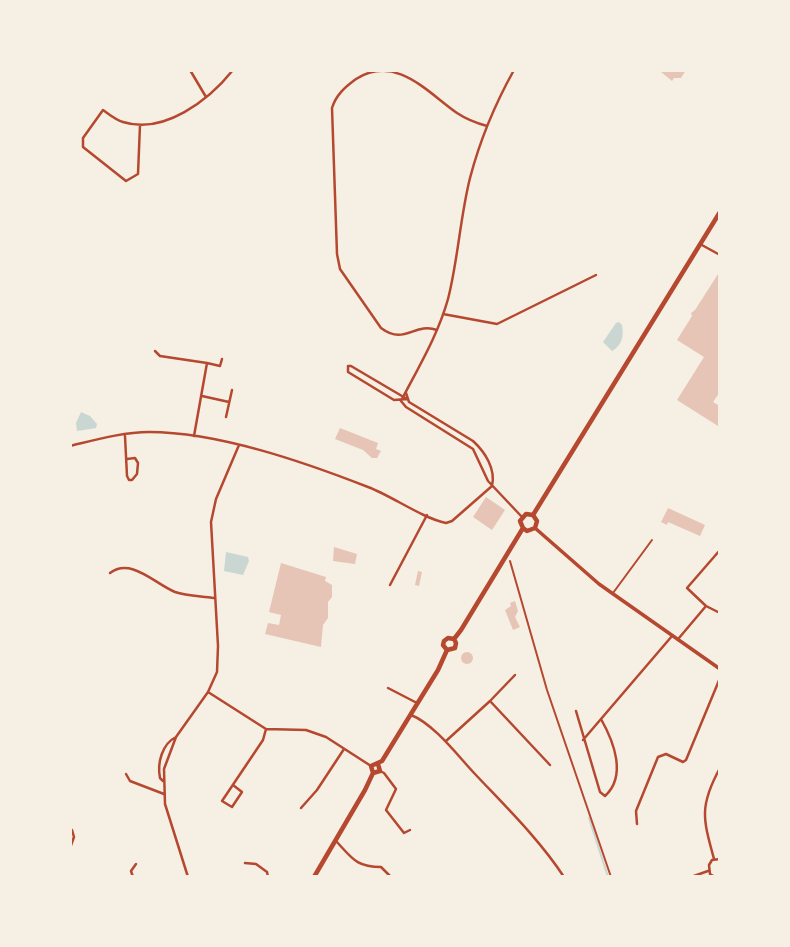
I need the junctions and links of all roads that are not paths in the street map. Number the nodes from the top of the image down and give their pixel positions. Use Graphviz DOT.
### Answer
graph roads {
  1 [pos="190,70"];
  2 [pos="233,70"];
  3 [pos="514,70"];
  4 [pos="206,97"];
  5 [pos="140,125"];
  6 [pos="487,126"];
  7 [pos="720,212"];
  8 [pos="700,244"];
  9 [pos="720,255"];
  10 [pos="596,275"];
  11 [pos="443,314"];
  12 [pos="437,330"];
  13 [pos="155,351"];
  14 [pos="222,359"];
  15 [pos="207,363"];
  16 [pos="232,390"];
  17 [pos="406,390"];
  18 [pos="202,396"];
  19 [pos="407,400"];
  20 [pos="402,401"];
  21 [pos="229,402"];
  22 [pos="226,417"];
  23 [pos="125,435"];
  24 [pos="194,436"];
  25 [pos="239,445"];
  26 [pos="70,446"];
  27 [pos="127,459"];
  28 [pos="488,460"];
  29 [pos="480,463"];
  30 [pos="492,486"];
  31 [pos="427,515"];
  32 [pos="533,515"];
  33 [pos="522,517"];
  34 [pos="523,528"];
  35 [pos="535,528"];
  36 [pos="652,540"];
  37 [pos="720,550"];
  38 [pos="110,573"];
  39 [pos="390,585"];
  40 [pos="612,593"];
  41 [pos="214,598"];
  42 [pos="706,606"];
  43 [pos="720,613"];
  44 [pos="672,636"];
  45 [pos="454,639"];
  46 [pos="677,640"];
  47 [pos="447,650"];
  48 [pos="720,669"];
  49 [pos="515,675"];
  50 [pos="720,678"];
  51 [pos="388,688"];
  52 [pos="208,692"];
  53 [pos="490,701"];
  54 [pos="417,703"];
  55 [pos="576,711"];
  56 [pos="410,715"];
  57 [pos="601,719"];
  58 [pos="266,729"];
  59 [pos="176,737"];
  60 [pos="583,740"];
  61 [pos="445,742"];
  62 [pos="344,750"];
  63 [pos="550,765"];
  64 [pos="372,766"];
  65 [pos="379,767"];
  66 [pos="720,768"];
  67 [pos="373,773"];
  68 [pos="126,774"];
  69 [pos="163,781"];
  70 [pos="713,783"];
  71 [pos="720,783"];
  72 [pos="233,785"];
  73 [pos="164,794"];
  74 [pos="301,808"];
  75 [pos="637,824"];
  76 [pos="72,830"];
  77 [pos="411,830"];
  78 [pos="336,841"];
  79 [pos="70,848"];
  80 [pos="715,859"];
  81 [pos="720,859"];
  82 [pos="245,863"];
  83 [pos="136,864"];
  84 [pos="709,871"];
  85 [pos="133,877"];
  86 [pos="188,877"];
  87 [pos="268,877"];
  88 [pos="314,877"];
  89 [pos="391,877"];
  90 [pos="564,877"];
  91 [pos="691,877"];
  92 [pos="715,877"];
  1 -- 4 [label="street"];
  2 -- 4 [label="street"];
  3 -- 6 [label="street"];
  4 -- 5 [label="street"];
  5 -- 5 [label="street"];
  6 -- 11 [label="street"];
  6 -- 12 [label="street"];
  7 -- 8 [label="main road"];
  8 -- 9 [label="street"];
  8 -- 32 [label="main road"];
  10 -- 11 [label="street"];
  11 -- 12 [label="street"];
  12 -- 17 [label="street"];
  13 -- 15 [label="street"];
  14 -- 15 [label="street"];
  15 -- 18 [label="street"];
  16 -- 21 [label="street"];
  17 -- 19 [label="street"];
  17 -- 20 [label="street"];
  18 -- 21 [label="street"];
  18 -- 24 [label="street"];
  19 -- 20 [label="street"];
  19 -- 28 [label="street"];
  20 -- 20 [label="street"];
  20 -- 29 [label="street"];
  21 -- 22 [label="street"];
  23 -- 24 [label="street"];
  23 -- 26 [label="street"];
  23 -- 27 [label="street"];
  24 -- 25 [label="street"];
  25 -- 31 [label="street"];
  25 -- 41 [label="street"];
  27 -- 27 [label="street"];
  28 -- 29 [label="street"];
  28 -- 29 [label="street"];
  28 -- 30 [label="street"];
  29 -- 30 [label="street"];
  30 -- 31 [label="street"];
  30 -- 33 [label="street"];
  31 -- 39 [label="street"];
  32 -- 33 [label="main road"];
  32 -- 35 [label="main road"];
  33 -- 34 [label="main road"];
  34 -- 35 [label="main road"];
  34 -- 45 [label="main road"];
  35 -- 40 [label="street"];
  36 -- 40 [label="lane"];
  37 -- 42 [label="street"];
  38 -- 41 [label="street"];
  40 -- 44 [label="street"];
  41 -- 52 [label="street"];
  42 -- 43 [label="street"];
  42 -- 46 [label="street"];
  44 -- 46 [label="street"];
  44 -- 57 [label="street"];
  45 -- 47 [label="main road"];
  45 -- 47 [label="main road"];
  46 -- 48 [label="street"];
  47 -- 54 [label="main road"];
  49 -- 53 [label="street"];
  50 -- 75 [label="street"];
  51 -- 54 [label="street"];
  52 -- 58 [label="street"];
  52 -- 59 [label="street"];
  53 -- 61 [label="street"];
  53 -- 63 [label="street"];
  54 -- 56 [label="main road"];
  55 -- 60 [label="street"];
  56 -- 61 [label="street"];
  56 -- 65 [label="main road"];
  57 -- 60 [label="street"];
  57 -- 60 [label="street"];
  58 -- 62 [label="street"];
  58 -- 72 [label="street"];
  59 -- 69 [label="street"];
  59 -- 69 [label="street"];
  61 -- 90 [label="street"];
  62 -- 64 [label="street"];
  62 -- 74 [label="street"];
  64 -- 65 [label="main road"];
  64 -- 67 [label="main road"];
  65 -- 67 [label="main road"];
  65 -- 77 [label="street"];
  66 -- 70 [label="street"];
  67 -- 78 [label="main road"];
  68 -- 73 [label="street"];
  69 -- 73 [label="street"];
  70 -- 71 [label="street"];
  70 -- 80 [label="street"];
  72 -- 72 [label="street"];
  73 -- 86 [label="street"];
  76 -- 79 [label="street"];
  78 -- 88 [label="main road"];
  78 -- 89 [label="street"];
  80 -- 81 [label="street"];
  80 -- 84 [label="street"];
  82 -- 87 [label="street"];
  83 -- 85 [label="street"];
  84 -- 91 [label="street"];
  84 -- 92 [label="street"];
}
